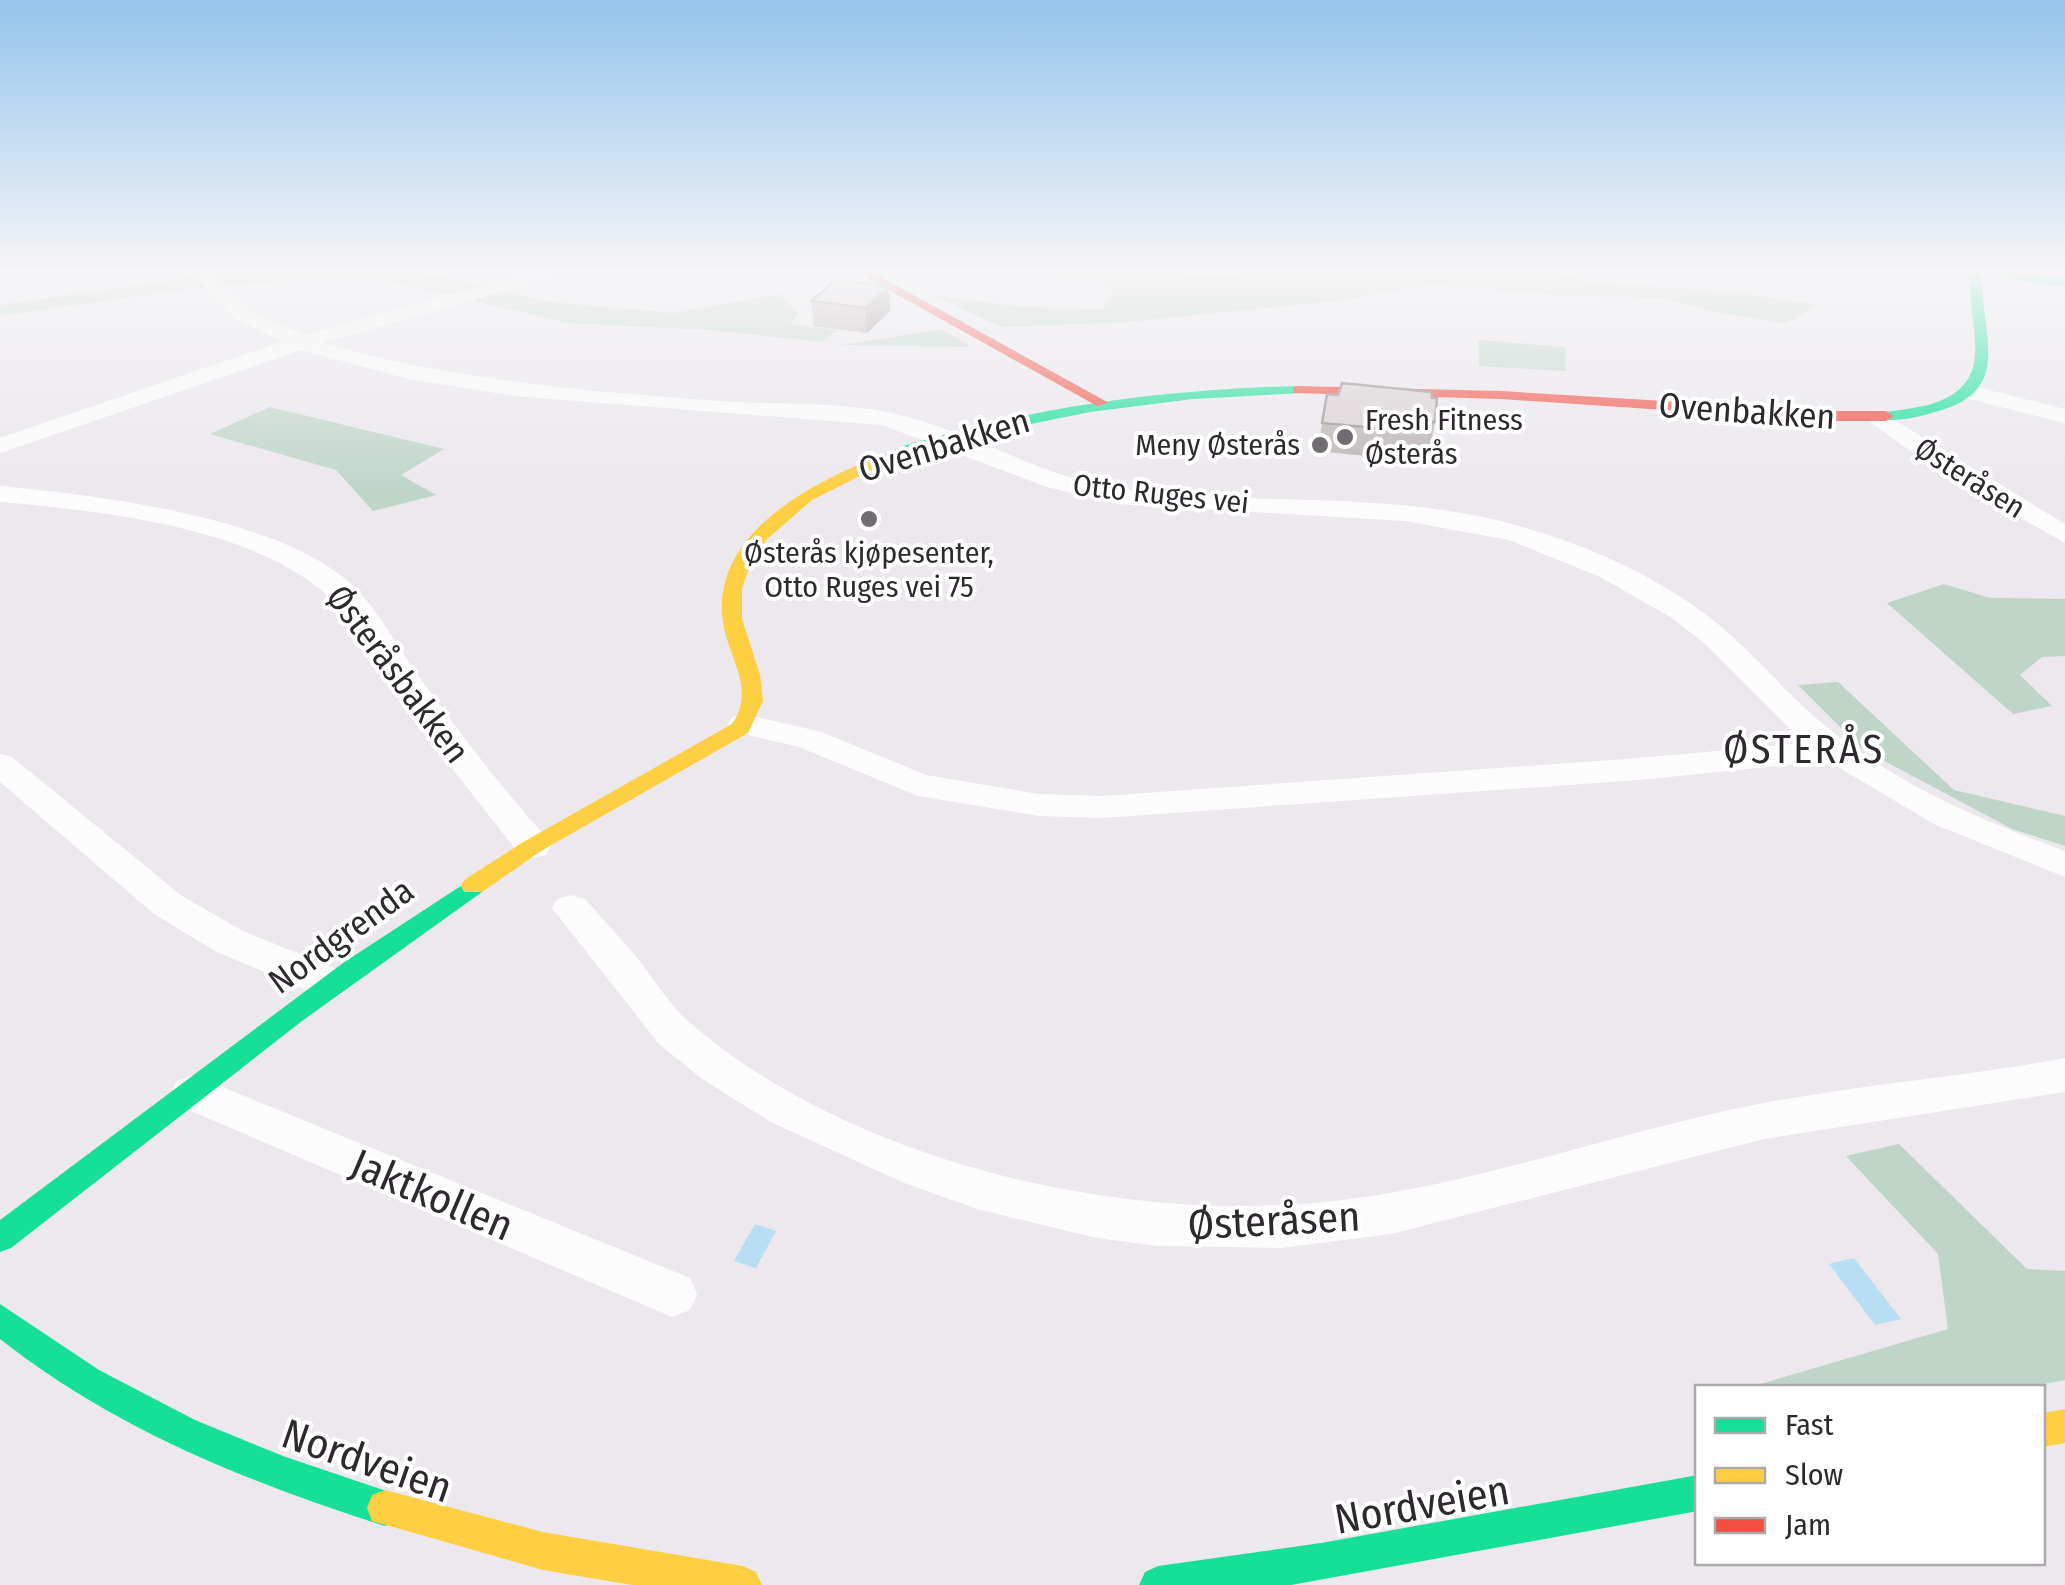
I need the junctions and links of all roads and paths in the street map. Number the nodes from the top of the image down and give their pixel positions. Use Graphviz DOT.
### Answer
graph roads {
  1 [pos="295,345"];
  2 [pos="302,345"];
  3 [pos="996,345"];
  4 [pos="1981,345"];
  5 [pos="1969,392"];
  6 [pos="1102,403"];
  7 [pos="2065,416"];
  8 [pos="1878,417"];
  9 [pos="945,437"];
  10 [pos="0,446"];
  11 [pos="0,494"];
  12 [pos="2065,535"];
  13 [pos="744,724"];
  14 [pos="1834,750"];
  15 [pos="0,764"];
  16 [pos="533,846"];
  17 [pos="2065,864"];
  18 [pos="571,908"];
  19 [pos="330,983"];
  20 [pos="2065,1075"];
  21 [pos="193,1093"];
  22 [pos="0,1238"];
  23 [pos="672,1294"];
  24 [pos="0,1318"];
  25 [pos="1695,1494"];
  26 [pos="743,1585"];
  27 [pos="1158,1585"];
  1 -- 10 [label="street"];
  2 -- 9 [label="street, Otto Ruges vei"];
  3 -- 6 [label="street"];
  4 -- 5 [label="street"];
  5 -- 7 [label="street"];
  5 -- 8 [label="street, Ovenbakken"];
  6 -- 8 [label="street, Ovenbakken"];
  6 -- 9 [label="street, Ovenbakken"];
  8 -- 12 [label="street, Østeråsen"];
  9 -- 13 [label="street, Ovenbakken"];
  9 -- 14 [label="street, Otto Ruges vei"];
  11 -- 16 [label="street, Østeråsbakken"];
  13 -- 14 [label="street"];
  13 -- 16 [label="street, Nordgrenda"];
  14 -- 17 [label="street, Otto Ruges vei"];
  15 -- 19 [label="street"];
  16 -- 19 [label="street, Nordgrenda"];
  18 -- 20 [label="street, Østeråsen"];
  19 -- 21 [label="street, Nordgrenda"];
  21 -- 22 [label="street, Nordgrenda"];
  21 -- 23 [label="street, Jaktkollen"];
  24 -- 26 [label="street, Nordveien"];
  25 -- 27 [label="street, Nordveien"];
}
